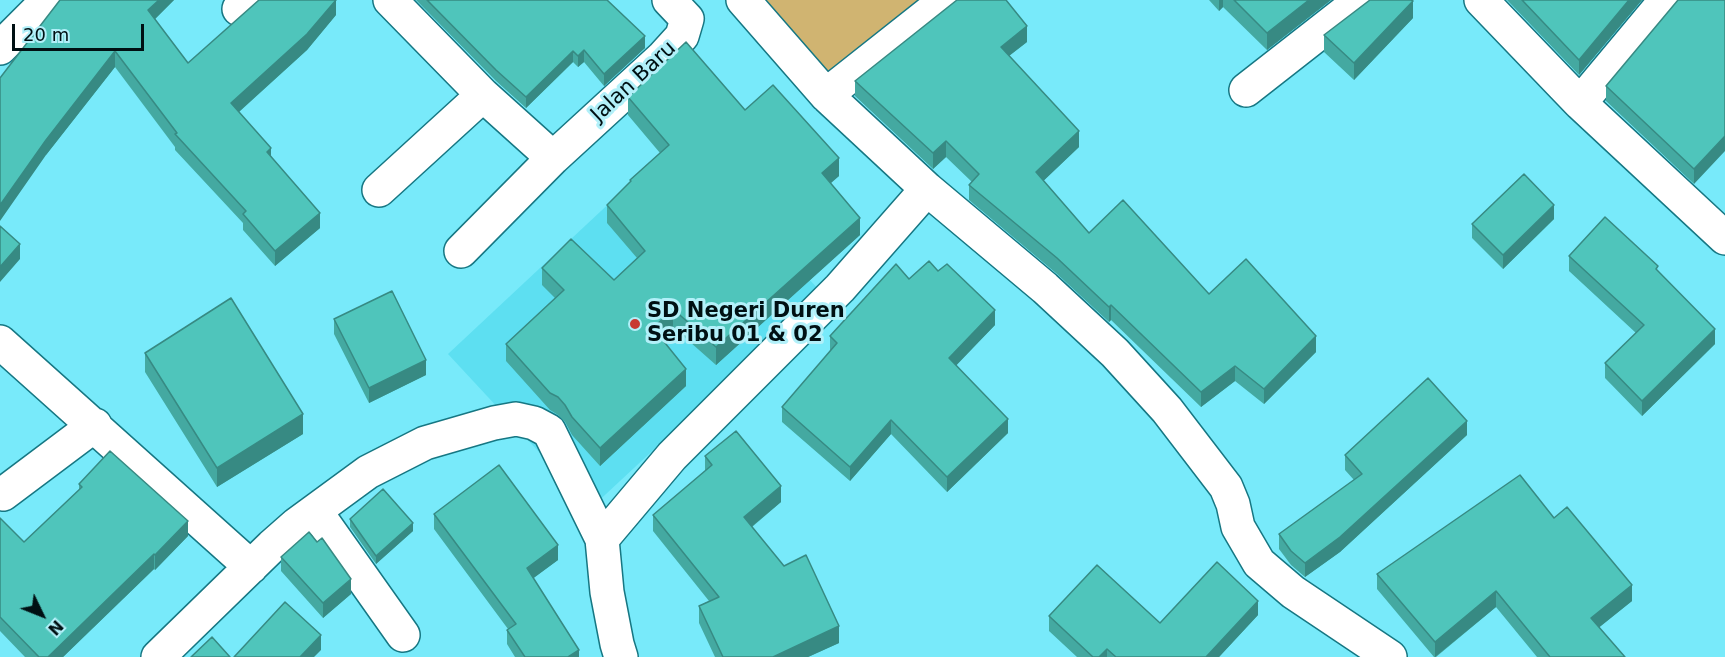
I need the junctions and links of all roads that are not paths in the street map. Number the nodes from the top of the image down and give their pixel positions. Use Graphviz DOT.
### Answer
graph roads {
  1 [pos="48,0"];
  2 [pos="390,0"];
  3 [pos="669,0"];
  4 [pos="743,0"];
  5 [pos="946,0"];
  6 [pos="1361,0"];
  7 [pos="1481,0"];
  8 [pos="1666,0"];
  9 [pos="0,48"];
  10 [pos="1246,90"];
  11 [pos="483,95"];
  12 [pos="826,95"];
  13 [pos="1580,103"];
  14 [pos="553,158"];
  15 [pos="927,189"];
  16 [pos="379,190"];
  17 [pos="1720,225"];
  18 [pos="461,251"];
  19 [pos="0,342"];
  20 [pos="95,425"];
  21 [pos="3,494"];
  22 [pos="316,512"];
  23 [pos="602,539"];
  24 [pos="251,567"];
  25 [pos="403,635"];
  26 [pos="158,657"];
  27 [pos="621,657"];
  28 [pos="1390,657"];
  1 -- 9 [label="street"];
  2 -- 11 [label="street"];
  3 -- 14 [label="street, Jalan Baru"];
  4 -- 12 [label="street"];
  5 -- 12 [label="street"];
  6 -- 10 [label="street"];
  7 -- 13 [label="street"];
  8 -- 13 [label="street"];
  11 -- 14 [label="street"];
  11 -- 16 [label="street"];
  12 -- 15 [label="street"];
  13 -- 17 [label="street"];
  14 -- 18 [label="street, Jalan Baru"];
  15 -- 23 [label="street"];
  15 -- 28 [label="street"];
  19 -- 20 [label="street"];
  20 -- 21 [label="street"];
  20 -- 24 [label="street"];
  22 -- 23 [label="street"];
  22 -- 24 [label="street"];
  22 -- 25 [label="street"];
  23 -- 27 [label="street"];
  24 -- 26 [label="street"];
}
